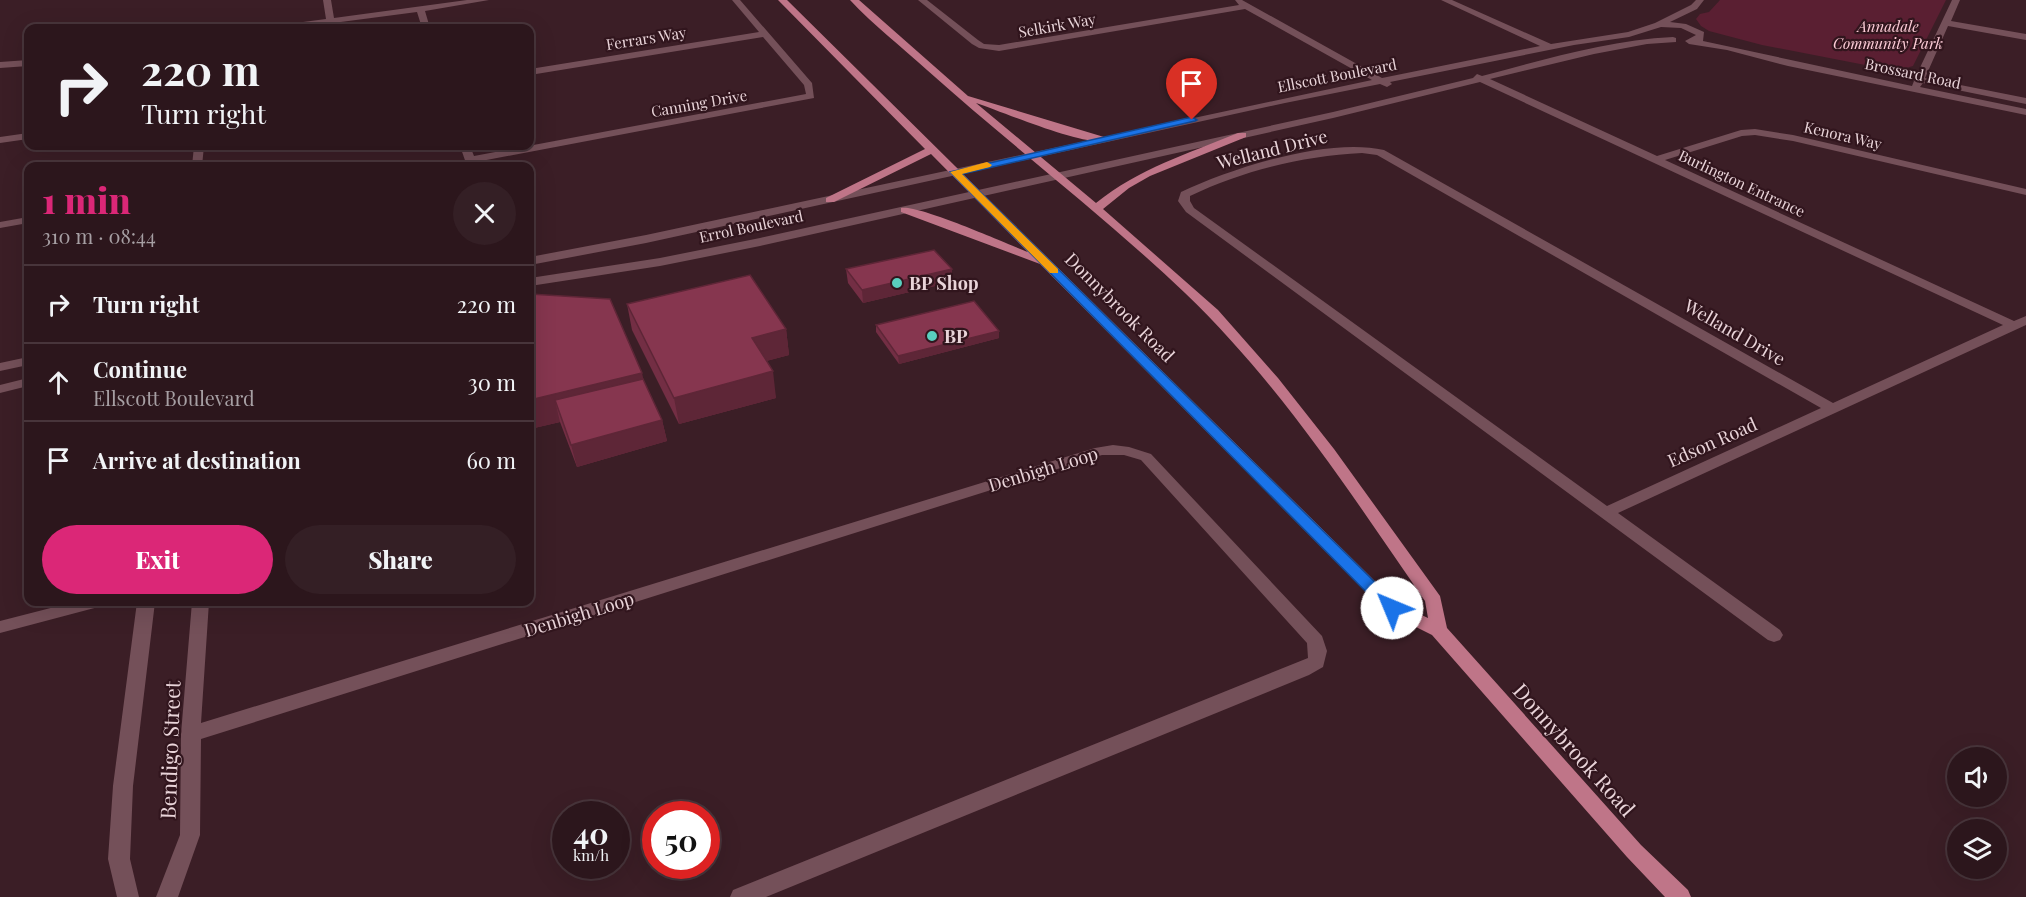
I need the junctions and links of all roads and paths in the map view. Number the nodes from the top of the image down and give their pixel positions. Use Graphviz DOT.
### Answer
graph roads {
  1 [pos="327,0"];
  2 [pos="485,0"];
  3 [pos="736,0"];
  4 [pos="782,0"];
  5 [pos="854,0"];
  6 [pos="922,0"];
  7 [pos="1236,0"];
  8 [pos="1445,0"];
  9 [pos="1956,0"];
  10 [pos="1697,3"];
  11 [pos="1246,6"];
  12 [pos="420,9"];
  13 [pos="330,21"];
  14 [pos="1946,22"];
  15 [pos="309,24"];
  16 [pos="425,24"];
  17 [pos="1654,26"];
  18 [pos="1694,29"];
  19 [pos="766,34"];
  20 [pos="2026,37"];
  21 [pos="1673,40"];
  22 [pos="1689,41"];
  23 [pos="1550,47"];
  24 [pos="1569,56"];
  25 [pos="24,63"];
  26 [pos="0,65"];
  27 [pos="1458,67"];
  28 [pos="534,71"];
  29 [pos="1480,78"];
  30 [pos="1920,79"];
  31 [pos="1384,82"];
  32 [pos="1916,89"];
  33 [pos="1408,96"];
  34 [pos="965,97"];
  35 [pos="2026,101"];
  36 [pos="2026,112"];
  37 [pos="1242,135"];
  38 [pos="24,137"];
  39 [pos="1100,139"];
  40 [pos="0,140"];
  41 [pos="933,149"];
  42 [pos="1030,154"];
  43 [pos="1655,160"];
  44 [pos="476,162"];
  45 [pos="955,172"];
  46 [pos="1058,176"];
  47 [pos="2026,192"];
  48 [pos="977,194"];
  49 [pos="830,200"];
  50 [pos="1096,209"];
  51 [pos="905,210"];
  52 [pos="24,221"];
  53 [pos="0,225"];
  54 [pos="534,260"];
  55 [pos="1049,267"];
  56 [pos="534,281"];
  57 [pos="2020,322"];
  58 [pos="24,362"];
  59 [pos="0,367"];
  60 [pos="24,383"];
  61 [pos="0,388"];
  62 [pos="1833,408"];
  63 [pos="1605,513"];
  64 [pos="81,606"];
  65 [pos="146,606"];
  66 [pos="200,606"];
  67 [pos="0,627"];
  68 [pos="1438,630"];
  69 [pos="1774,635"];
  70 [pos="192,734"];
  71 [pos="128,897"];
  72 [pos="167,897"];
  73 [pos="741,897"];
  74 [pos="1680,897"];
  1 -- 13 [label="street"];
  2 -- 12 [label="street"];
  3 -- 19 [label="street, Canning Drive"];
  4 -- 41 [label="main road, Donnybrook Road"];
  5 -- 34 [label="main road"];
  6 -- 11 [label="street, Selkirk Way"];
  7 -- 11 [label="street"];
  8 -- 23 [label="street"];
  9 -- 14 [label="street"];
  10 -- 17 [label="street, Ellscott Boulevard"];
  10 -- 18 [label="street, Ellscott Boulevard"];
  11 -- 31 [label="street"];
  12 -- 13 [label="street"];
  12 -- 16 [label="street"];
  13 -- 15 [label="street"];
  14 -- 20 [label="street"];
  14 -- 30 [label="street"];
  17 -- 18 [label="street, Brossard Road"];
  17 -- 21 [label="street"];
  17 -- 23 [label="street, Ellscott Boulevard"];
  18 -- 22 [label="street"];
  18 -- 30 [label="street, Brossard Road"];
  19 -- 28 [label="street, Ferrars Way"];
  19 -- 44 [label="street, Canning Drive"];
  21 -- 22 [label="street, Brossard Road"];
  21 -- 24 [label="street, Ellscott Boulevard"];
  22 -- 32 [label="street, Brossard Road"];
  23 -- 24 [label="street"];
  23 -- 27 [label="street, Ellscott Boulevard"];
  24 -- 29 [label="street, Ellscott Boulevard"];
  25 -- 26 [label="street"];
  27 -- 29 [label="street, Burlington Entrance"];
  27 -- 31 [label="street, Ellscott Boulevard"];
  29 -- 33 [label="street, Ellscott Boulevard"];
  29 -- 43 [label="street, Burlington Entrance"];
  30 -- 32 [label="street"];
  30 -- 35 [label="street, Brossard Road"];
  31 -- 33 [label="street"];
  31 -- 39 [label="street, Ellscott Boulevard"];
  32 -- 36 [label="street, Brossard Road"];
  33 -- 37 [label="street, Ellscott Boulevard"];
  34 -- 39 [label="main road"];
  34 -- 42 [label="main road"];
  37 -- 46 [label="street, Ellscott Boulevard"];
  37 -- 50 [label="main road"];
  38 -- 40 [label="street"];
  39 -- 42 [label="street, Ellscott Boulevard"];
  41 -- 45 [label="main road, Donnybrook Road"];
  41 -- 49 [label="main road"];
  42 -- 45 [label="street, Ellscott Boulevard"];
  42 -- 46 [label="main road"];
  43 -- 47 [label="street, Kenora Way"];
  43 -- 57 [label="street, Burlington Entrance"];
  45 -- 48 [label="main road, Donnybrook Road"];
  45 -- 49 [label="street, Errol Boulevard"];
  46 -- 48 [label="street, Ellscott Boulevard"];
  46 -- 50 [label="main road"];
  48 -- 51 [label="street, Errol Boulevard"];
  48 -- 55 [label="main road, Donnybrook Road"];
  49 -- 54 [label="street, Errol Boulevard"];
  50 -- 68 [label="main road"];
  51 -- 55 [label="main road"];
  51 -- 56 [label="street, Errol Boulevard"];
  52 -- 53 [label="street"];
  55 -- 68 [label="main road, Donnybrook Road"];
  57 -- 62 [label="street, Edson Road"];
  58 -- 59 [label="street"];
  60 -- 61 [label="street"];
  62 -- 63 [label="street, Edson Road"];
  62 -- 63 [label="street, Welland Drive"];
  63 -- 69 [label="street"];
  64 -- 67 [label="street"];
  65 -- 71 [label="street, Bendigo Street"];
  66 -- 70 [label="street, Bendigo Street"];
  68 -- 74 [label="main road, Donnybrook Road"];
  70 -- 72 [label="street, Bendigo Street"];
  70 -- 73 [label="street, Denbigh Loop"];
}
